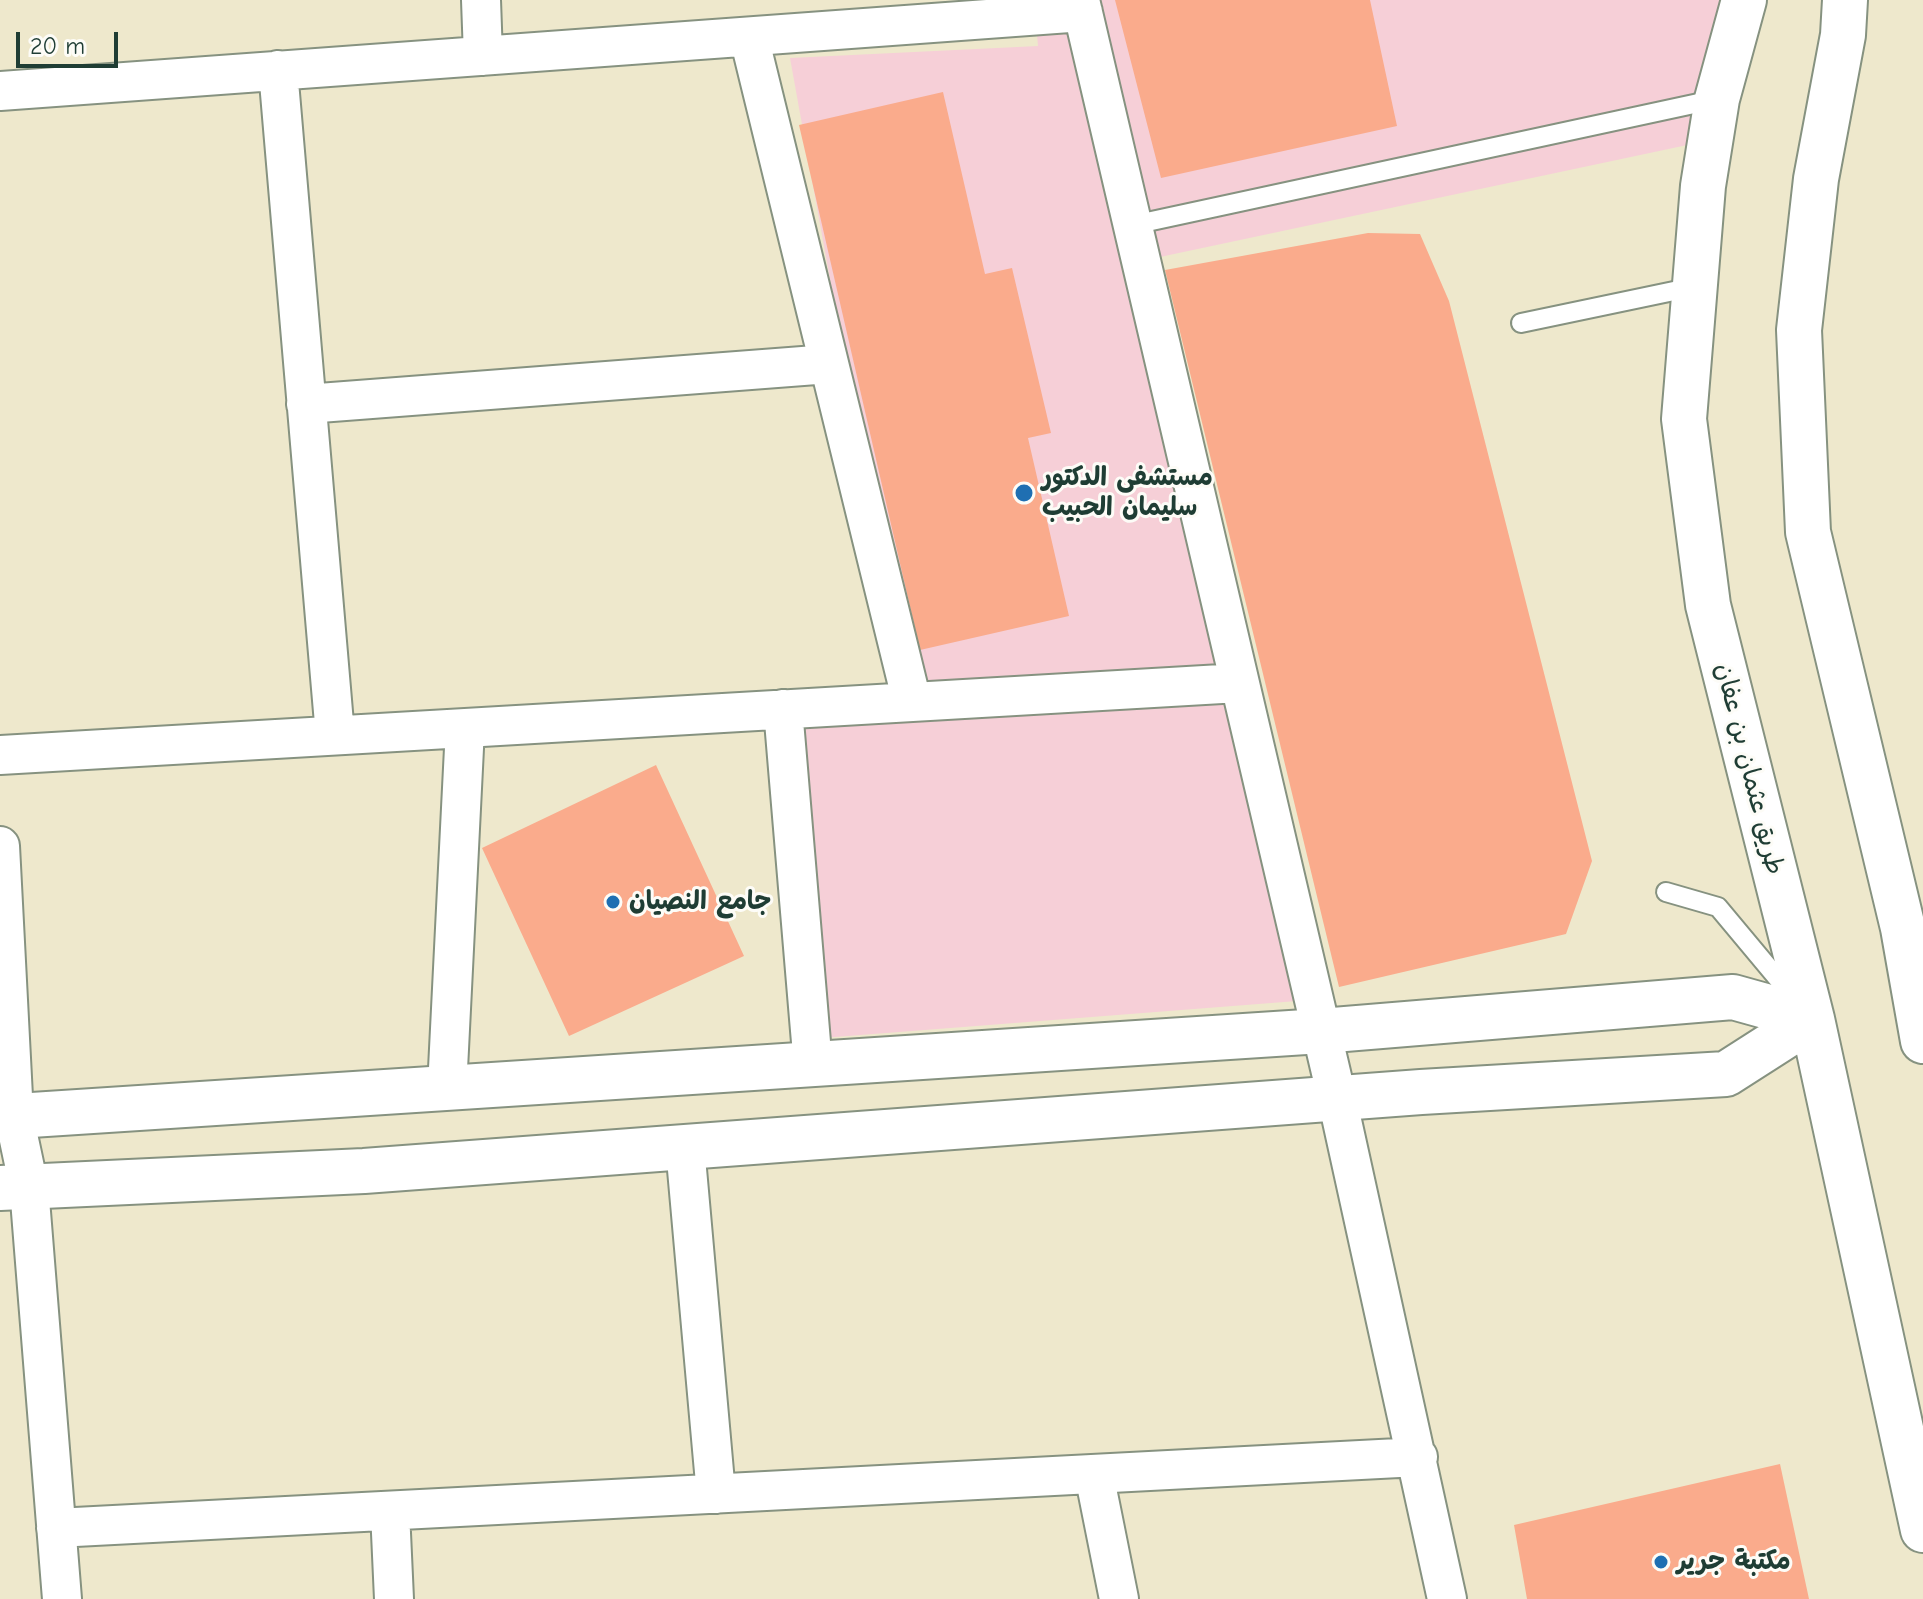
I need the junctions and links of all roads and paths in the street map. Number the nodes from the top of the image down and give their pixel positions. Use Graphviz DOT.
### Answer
graph roads {
  1 [pos="481,0"];
  2 [pos="1082,6"];
  3 [pos="1740,10"];
  4 [pos="1849,12"];
  5 [pos="749,37"];
  6 [pos="483,56"];
  7 [pos="278,70"];
  8 [pos="0,91"];
  9 [pos="1717,99"];
  10 [pos="1133,225"];
  11 [pos="1693,287"];
  12 [pos="1521,323"];
  13 [pos="829,364"];
  14 [pos="306,404"];
  15 [pos="1239,683"];
  16 [pos="912,702"];
  17 [pos="783,709"];
  18 [pos="465,728"];
  19 [pos="335,735"];
  20 [pos="0,755"];
  21 [pos="0,846"];
  22 [pos="1666,892"];
  23 [pos="1913,921"];
  24 [pos="1812,1019"];
  25 [pos="1321,1031"];
  26 [pos="1923,1038"];
  27 [pos="813,1066"];
  28 [pos="447,1089"];
  29 [pos="1337,1098"];
  30 [pos="7,1117"];
  31 [pos="685,1147"];
  32 [pos="14,1188"];
  33 [pos="1418,1457"];
  34 [pos="1094,1474"];
  35 [pos="716,1494"];
  36 [pos="390,1511"];
  37 [pos="56,1528"];
  38 [pos="1923,1530"];
  39 [pos="62,1599"];
  40 [pos="394,1599"];
  41 [pos="1119,1599"];
  42 [pos="1447,1599"];
  1 -- 6 [label="street"];
  2 -- 5 [label="street"];
  2 -- 10 [label="street"];
  3 -- 9 [label="street, طريق عثمان بن عفان"];
  4 -- 23 [label="street"];
  5 -- 6 [label="street"];
  5 -- 13 [label="street"];
  6 -- 7 [label="street"];
  7 -- 8 [label="street"];
  7 -- 14 [label="street"];
  9 -- 10 [label="lane"];
  9 -- 11 [label="street, طريق عثمان بن عفان"];
  10 -- 15 [label="street"];
  11 -- 12 [label="lane"];
  11 -- 24 [label="street, طريق عثمان بن عفان"];
  13 -- 14 [label="street"];
  13 -- 16 [label="street"];
  14 -- 19 [label="street"];
  15 -- 16 [label="street"];
  15 -- 25 [label="street"];
  16 -- 17 [label="street"];
  17 -- 18 [label="street"];
  17 -- 27 [label="street"];
  18 -- 19 [label="street"];
  18 -- 28 [label="street"];
  19 -- 20 [label="street"];
  21 -- 30 [label="street"];
  22 -- 24 [label="lane"];
  23 -- 26 [label="street"];
  24 -- 25 [label="street"];
  24 -- 29 [label="street"];
  24 -- 38 [label="street, طريق عثمان بن عفان"];
  25 -- 27 [label="street"];
  25 -- 29 [label="street"];
  27 -- 28 [label="street"];
  28 -- 30 [label="street"];
  29 -- 31 [label="street"];
  29 -- 33 [label="street"];
  30 -- 32 [label="street"];
  31 -- 32 [label="street"];
  31 -- 35 [label="street"];
  32 -- 37 [label="street"];
  33 -- 34 [label="street"];
  33 -- 42 [label="street"];
  34 -- 35 [label="street"];
  34 -- 41 [label="street"];
  35 -- 36 [label="street"];
  36 -- 37 [label="street"];
  36 -- 40 [label="street"];
  37 -- 39 [label="street"];
}
